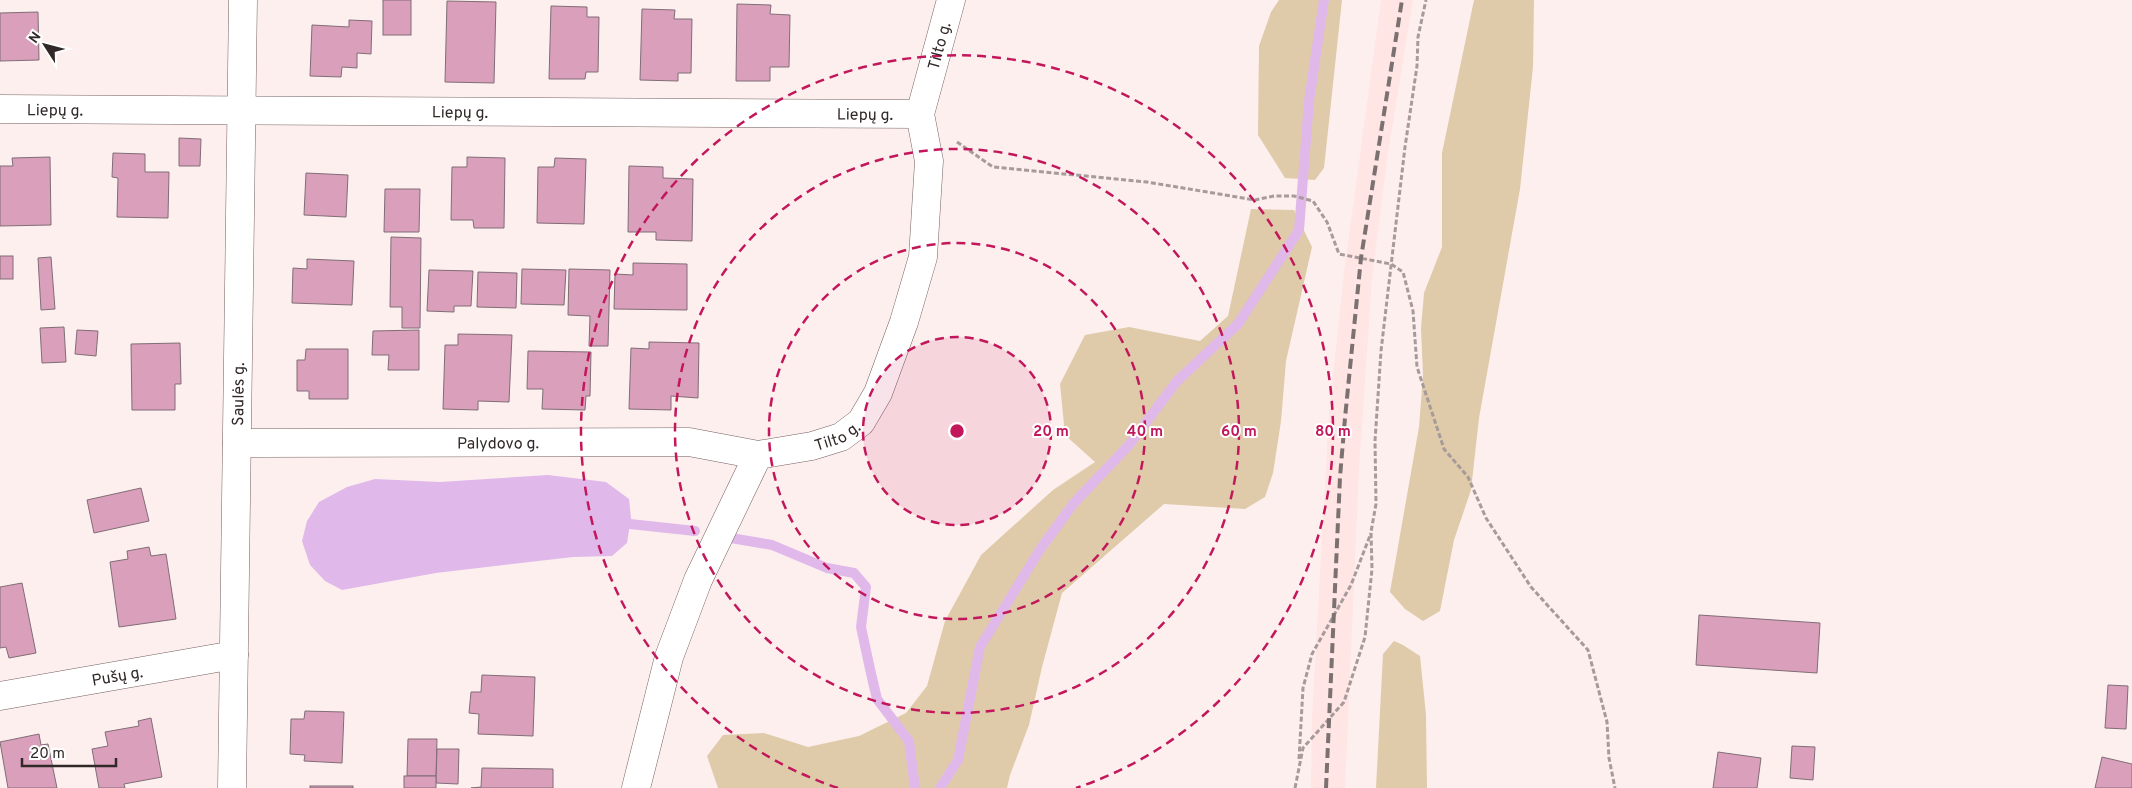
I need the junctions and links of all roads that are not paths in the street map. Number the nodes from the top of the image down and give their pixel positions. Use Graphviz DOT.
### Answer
graph roads {
  1 [pos="243,0"];
  2 [pos="951,0"];
  3 [pos="0,109"];
  4 [pos="241,110"];
  5 [pos="920,114"];
  6 [pos="237,443"];
  7 [pos="758,455"];
  8 [pos="234,655"];
  9 [pos="0,696"];
  10 [pos="232,788"];
  11 [pos="636,788"];
  1 -- 4 [label="street, Saulės g."];
  2 -- 5 [label="street, Tilto g."];
  3 -- 4 [label="street, Liepų g."];
  4 -- 5 [label="street, Liepų g."];
  4 -- 6 [label="street, Saulės g."];
  5 -- 7 [label="street, Tilto g."];
  6 -- 7 [label="street, Palydovo g."];
  6 -- 8 [label="street, Saulės g."];
  7 -- 11 [label="street"];
  8 -- 9 [label="street, Pušų g."];
  8 -- 10 [label="street, Saulės g."];
}
